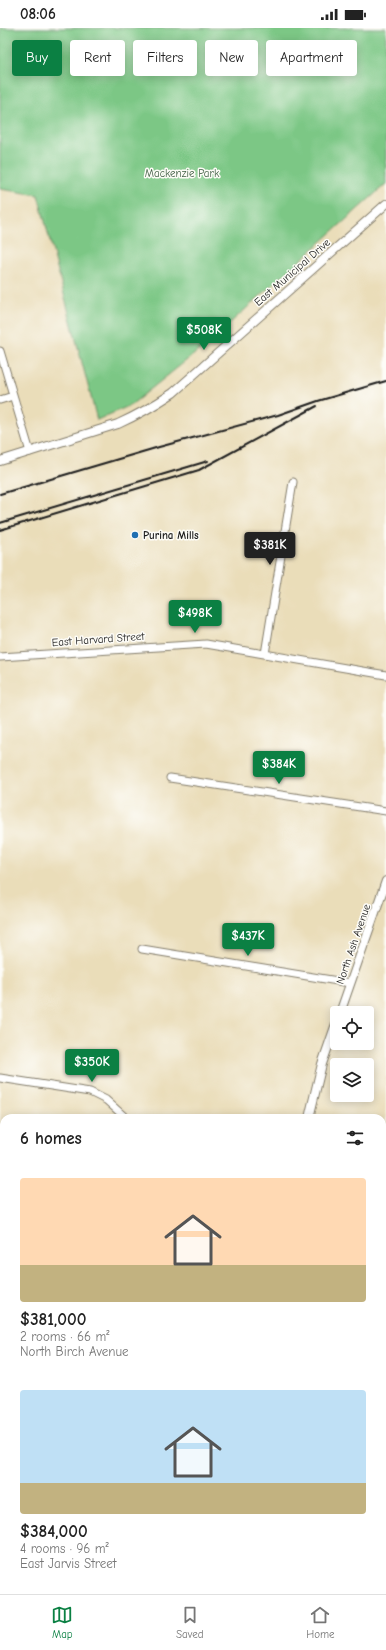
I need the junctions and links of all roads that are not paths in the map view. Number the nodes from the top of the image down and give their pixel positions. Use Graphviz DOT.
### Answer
graph roads {
  1 [pos="386,204"];
  2 [pos="0,350"];
  3 [pos="14,396"];
  4 [pos="0,400"];
  5 [pos="30,452"];
  6 [pos="0,461"];
  7 [pos="294,482"];
  8 [pos="266,654"];
  9 [pos="0,656"];
  10 [pos="386,675"];
  11 [pos="170,778"];
  12 [pos="386,811"];
  13 [pos="386,881"];
  14 [pos="142,949"];
  15 [pos="350,983"];
  16 [pos="342,1006"];
  17 [pos="330,1041"];
  18 [pos="0,1078"];
  19 [pos="122,1114"];
  20 [pos="310,1114"];
  1 -- 5 [label="street, East Municipal Drive"];
  2 -- 3 [label="street"];
  3 -- 4 [label="street"];
  3 -- 5 [label="street"];
  5 -- 6 [label="street, East Municipal Drive"];
  7 -- 8 [label="street"];
  8 -- 9 [label="street, East Harvard Street"];
  8 -- 10 [label="street, East Harvard Street"];
  11 -- 12 [label="street"];
  13 -- 15 [label="street, North Ash Avenue"];
  14 -- 15 [label="street"];
  15 -- 16 [label="street, North Ash Avenue"];
  17 -- 20 [label="street"];
  18 -- 19 [label="street"];
}
